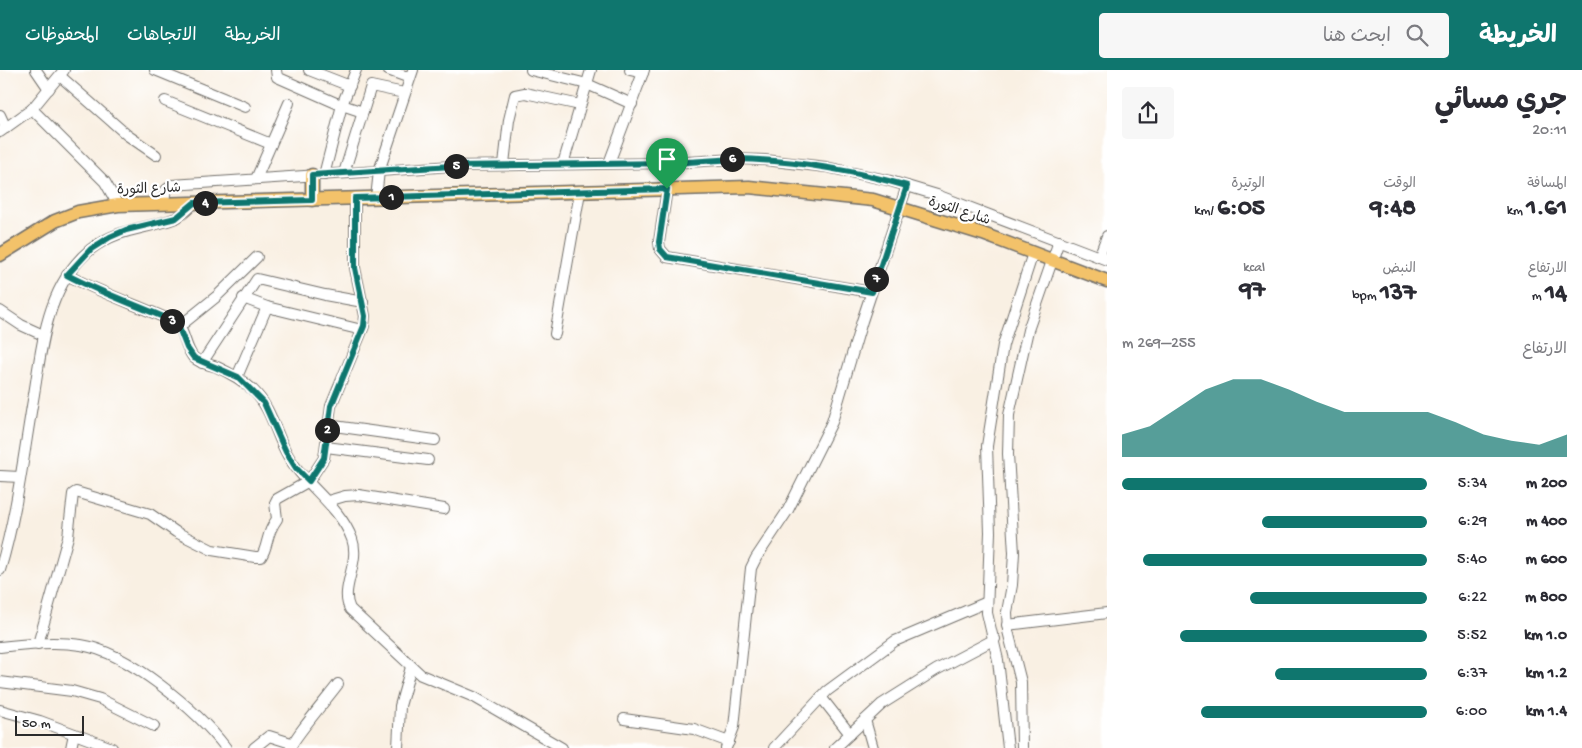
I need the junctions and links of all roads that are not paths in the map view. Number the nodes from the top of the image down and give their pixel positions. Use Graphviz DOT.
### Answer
graph roads {
  1 [pos="36,70"];
  2 [pos="155,70"];
  3 [pos="276,70"];
  4 [pos="310,70"];
  5 [pos="356,70"];
  6 [pos="388,70"];
  7 [pos="531,70"];
  8 [pos="591,70"];
  9 [pos="630,70"];
  10 [pos="643,71"];
  11 [pos="62,73"];
  12 [pos="411,74"];
  13 [pos="587,84"];
  14 [pos="350,86"];
  15 [pos="49,89"];
  16 [pos="404,93"];
  17 [pos="165,101"];
  18 [pos="289,103"];
  19 [pos="632,104"];
  20 [pos="342,105"];
  21 [pos="580,105"];
  22 [pos="245,107"];
  23 [pos="32,109"];
  24 [pos="363,112"];
  25 [pos="0,115"];
  26 [pos="3,130"];
  27 [pos="271,144"];
  28 [pos="156,155"];
  29 [pos="609,163"];
  30 [pos="504,164"];
  31 [pos="562,164"];
  32 [pos="379,171"];
  33 [pos="344,173"];
  34 [pos="318,175"];
  35 [pos="256,179"];
  36 [pos="907,186"];
  37 [pos="667,189"];
  38 [pos="580,192"];
  39 [pos="355,198"];
  40 [pos="376,198"];
  41 [pos="312,200"];
  42 [pos="194,203"];
  43 [pos="162,204"];
  44 [pos="118,205"];
  45 [pos="899,208"];
  46 [pos="1107,236"];
  47 [pos="1059,241"];
  48 [pos="2,250"];
  49 [pos="1033,253"];
  50 [pos="257,257"];
  51 [pos="1103,258"];
  52 [pos="1052,260"];
  53 [pos="67,275"];
  54 [pos="1107,281"];
  55 [pos="872,292"];
  56 [pos="243,298"];
  57 [pos="363,302"];
  58 [pos="267,307"];
  59 [pos="0,311"];
  60 [pos="180,326"];
  61 [pos="362,330"];
  62 [pos="555,334"];
  63 [pos="43,335"];
  64 [pos="202,363"];
  65 [pos="238,377"];
  66 [pos="327,426"];
  67 [pos="435,440"];
  68 [pos="326,447"];
  69 [pos="428,460"];
  70 [pos="0,476"];
  71 [pos="20,477"];
  72 [pos="309,481"];
  73 [pos="328,501"];
  74 [pos="444,509"];
  75 [pos="0,570"];
  76 [pos="987,602"];
  77 [pos="1107,613"];
  78 [pos="1007,625"];
  79 [pos="995,639"];
  80 [pos="38,644"];
  81 [pos="0,647"];
  82 [pos="411,667"];
  83 [pos="0,682"];
  84 [pos="338,684"];
  85 [pos="822,697"];
  86 [pos="0,710"];
  87 [pos="624,719"];
  88 [pos="865,720"];
  89 [pos="154,726"];
  90 [pos="74,734"];
  91 [pos="850,734"];
  92 [pos="291,745"];
  93 [pos="727,745"];
  94 [pos="71,748"];
  95 [pos="112,748"];
  96 [pos="226,748"];
  97 [pos="254,748"];
  98 [pos="398,748"];
  99 [pos="562,748"];
  100 [pos="774,748"];
  101 [pos="834,748"];
  102 [pos="873,748"];
  103 [pos="1008,748"];
  104 [pos="1022,748"];
  1 -- 15 [label="street"];
  2 -- 22 [label="street"];
  3 -- 20 [label="street"];
  4 -- 14 [label="street"];
  5 -- 14 [label="street"];
  6 -- 12 [label="street"];
  7 -- 13 [label="street"];
  8 -- 13 [label="street"];
  9 -- 10 [label="street"];
  10 -- 19 [label="street"];
  11 -- 15 [label="street"];
  11 -- 28 [label="street"];
  12 -- 16 [label="street"];
  13 -- 19 [label="street"];
  13 -- 21 [label="street"];
  14 -- 20 [label="street"];
  15 -- 23 [label="street"];
  16 -- 24 [label="street"];
  16 -- 32 [label="street"];
  17 -- 27 [label="street"];
  18 -- 27 [label="street"];
  19 -- 29 [label="street"];
  20 -- 24 [label="street"];
  20 -- 34 [label="street"];
  21 -- 30 [label="street"];
  21 -- 31 [label="street"];
  23 -- 26 [label="street"];
  23 -- 44 [label="street"];
  24 -- 33 [label="street"];
  25 -- 26 [label="street"];
  27 -- 35 [label="street"];
  29 -- 31 [label="street"];
  29 -- 36 [label="street"];
  30 -- 31 [label="street"];
  30 -- 32 [label="street"];
  32 -- 33 [label="street"];
  32 -- 40 [label="street"];
  33 -- 34 [label="street"];
  34 -- 35 [label="street"];
  34 -- 41 [label="main road"];
  35 -- 43 [label="street"];
  36 -- 45 [label="street"];
  36 -- 47 [label="street"];
  37 -- 38 [label="main road, شارع الثورة"];
  37 -- 45 [label="main road, شارع الثورة"];
  37 -- 55 [label="street"];
  38 -- 40 [label="main road, شارع الثورة"];
  38 -- 62 [label="street"];
  39 -- 40 [label="main road, شارع الثورة"];
  39 -- 41 [label="main road, شارع الثورة"];
  39 -- 57 [label="street"];
  41 -- 42 [label="main road, شارع الثورة"];
  42 -- 43 [label="main road, شارع الثورة"];
  42 -- 53 [label="street"];
  43 -- 44 [label="main road, شارع الثورة"];
  44 -- 48 [label="main road, شارع الثورة"];
  45 -- 49 [label="main road, شارع الثورة"];
  45 -- 55 [label="street"];
  46 -- 51 [label="street"];
  47 -- 51 [label="street"];
  47 -- 52 [label="street"];
  49 -- 52 [label="main road, شارع الثورة"];
  49 -- 76 [label="street"];
  50 -- 60 [label="street"];
  52 -- 54 [label="main road, شارع الثورة"];
  52 -- 78 [label="street"];
  53 -- 60 [label="street"];
  53 -- 63 [label="street"];
  55 -- 93 [label="street"];
  56 -- 57 [label="street"];
  56 -- 58 [label="street"];
  56 -- 64 [label="street"];
  57 -- 61 [label="street"];
  58 -- 61 [label="street"];
  58 -- 65 [label="street"];
  59 -- 63 [label="street"];
  60 -- 64 [label="street"];
  61 -- 66 [label="street"];
  63 -- 71 [label="street"];
  64 -- 65 [label="street"];
  65 -- 72 [label="street"];
  66 -- 67 [label="street"];
  66 -- 68 [label="street"];
  68 -- 69 [label="street"];
  68 -- 72 [label="street"];
  70 -- 71 [label="street"];
  71 -- 75 [label="street"];
  72 -- 73 [label="street"];
  72 -- 80 [label="street"];
  73 -- 74 [label="street"];
  73 -- 82 [label="street"];
  76 -- 79 [label="street"];
  76 -- 85 [label="street"];
  77 -- 78 [label="street"];
  78 -- 104 [label="street"];
  79 -- 88 [label="street"];
  79 -- 103 [label="street"];
  80 -- 81 [label="street"];
  80 -- 96 [label="street"];
  82 -- 98 [label="street"];
  82 -- 99 [label="street"];
  83 -- 89 [label="street"];
  84 -- 92 [label="street"];
  85 -- 91 [label="street"];
  85 -- 100 [label="street"];
  86 -- 90 [label="street"];
  87 -- 93 [label="street"];
  88 -- 91 [label="street"];
  88 -- 102 [label="street"];
  90 -- 94 [label="street"];
  90 -- 95 [label="street"];
  91 -- 101 [label="street"];
  92 -- 97 [label="street"];
}
